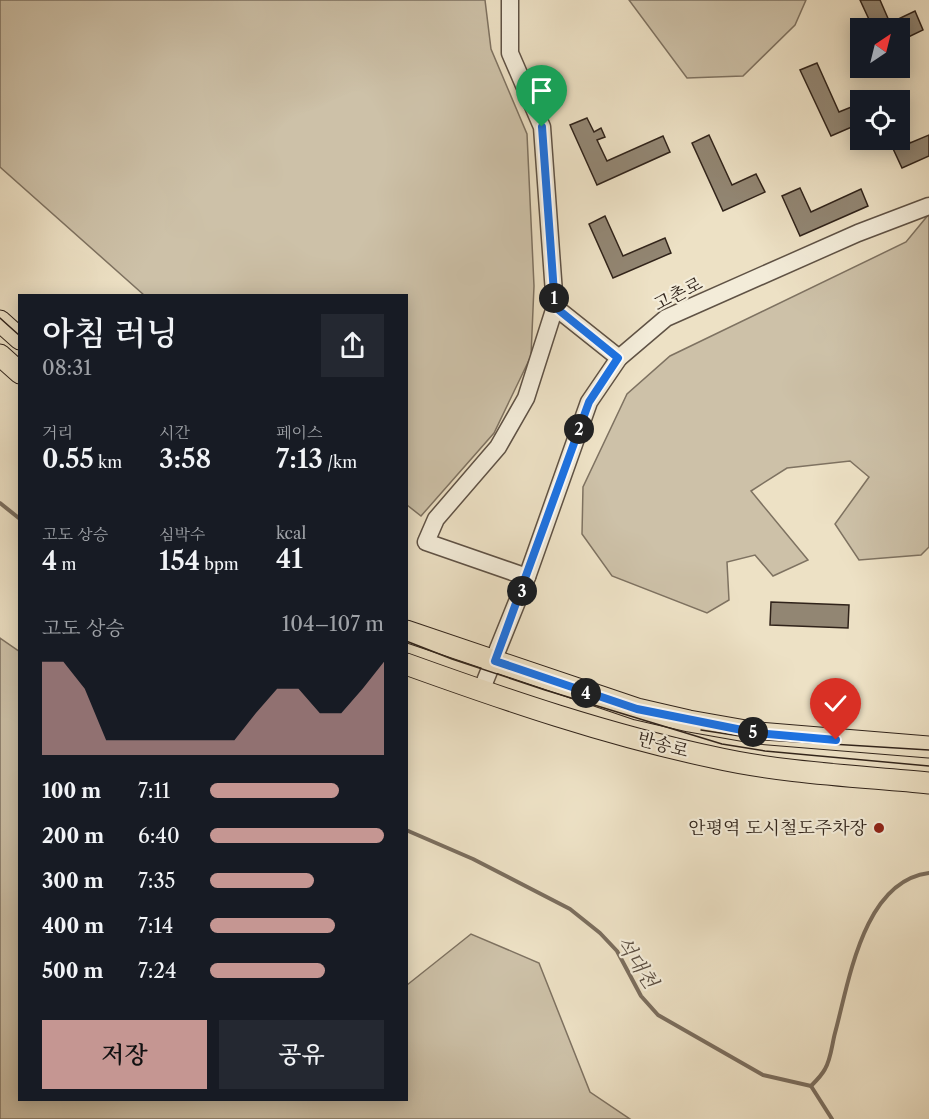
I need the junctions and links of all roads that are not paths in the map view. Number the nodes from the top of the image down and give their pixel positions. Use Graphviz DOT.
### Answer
graph roads {
  1 [pos="510,0"];
  2 [pos="929,206"];
  3 [pos="555,307"];
  4 [pos="0,321"];
  5 [pos="18,337"];
  6 [pos="0,355"];
  7 [pos="618,358"];
  8 [pos="18,371"];
  9 [pos="527,577"];
  10 [pos="408,632"];
  11 [pos="495,661"];
  12 [pos="408,665"];
  13 [pos="481,691"];
  14 [pos="929,747"];
  15 [pos="929,783"];
  1 -- 3 [label="street"];
  2 -- 7 [label="street, 고촌로"];
  3 -- 7 [label="street"];
  3 -- 9 [label="street"];
  4 -- 5 [label="main road"];
  6 -- 8 [label="main road"];
  7 -- 9 [label="street, 고촌로"];
  9 -- 11 [label="street, 고촌로"];
  10 -- 11 [label="main road, 반송로"];
  11 -- 13 [label="street, 고촌로"];
  11 -- 14 [label="main road, 반송로"];
  12 -- 13 [label="main road, 반송로"];
  13 -- 15 [label="main road, 반송로"];
}
